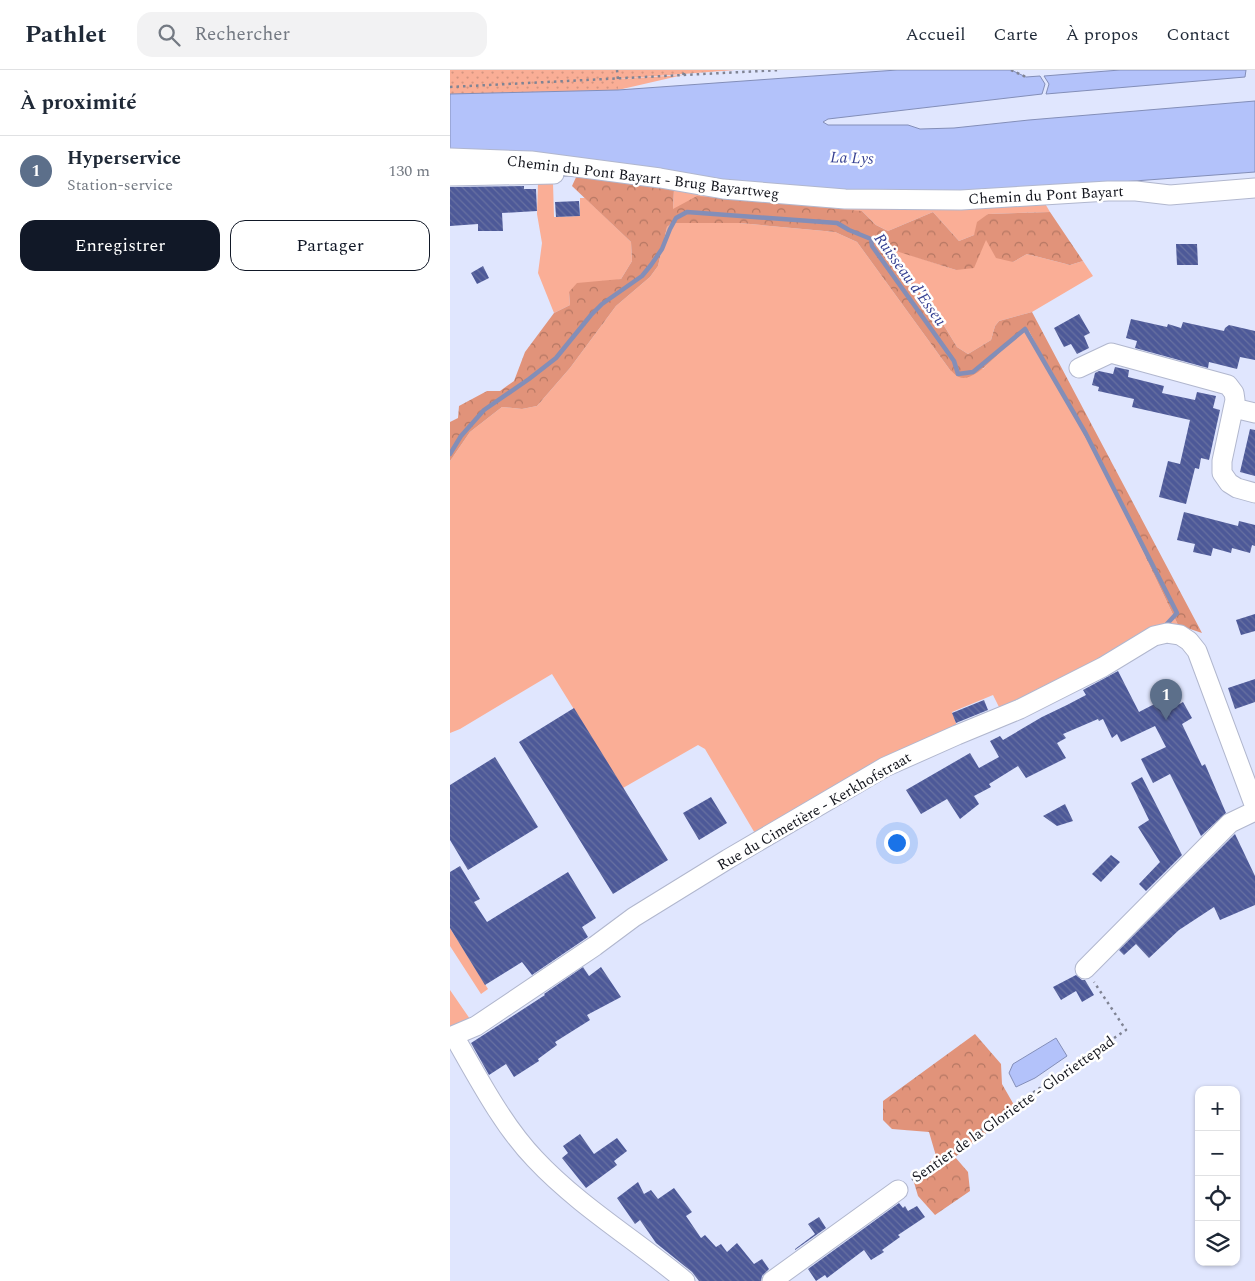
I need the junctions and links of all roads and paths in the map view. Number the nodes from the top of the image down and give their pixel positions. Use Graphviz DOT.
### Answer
graph roads {
  1 [pos="617,70"];
  2 [pos="685,70"];
  3 [pos="782,70"];
  4 [pos="1011,70"];
  5 [pos="683,75"];
  6 [pos="1026,78"];
  7 [pos="618,79"];
  8 [pos="450,88"];
  9 [pos="450,158"];
  10 [pos="576,167"];
  11 [pos="450,176"];
  12 [pos="1255,188"];
  13 [pos="836,199"];
  14 [pos="1079,368"];
  15 [pos="1234,408"];
  16 [pos="1255,413"];
  17 [pos="1255,493"];
  18 [pos="1252,786"];
  19 [pos="1255,809"];
  20 [pos="1085,969"];
  21 [pos="452,1036"];
  22 [pos="898,1190"];
  23 [pos="685,1281"];
  24 [pos="772,1281"];
  1 -- 7 [label="path"];
  2 -- 5 [label="path"];
  3 -- 5 [label="path"];
  4 -- 6 [label="path"];
  5 -- 7 [label="path"];
  7 -- 8 [label="path"];
  9 -- 10 [label="street, Chemin du Pont Bayart - Brug Bayartweg"];
  10 -- 11 [label="street"];
  10 -- 13 [label="street, Chemin du Pont Bayart - Brug Bayartweg"];
  12 -- 13 [label="street, Chemin du Pont Bayart"];
  14 -- 15 [label="street"];
  15 -- 16 [label="street"];
  15 -- 17 [label="street"];
  18 -- 19 [label="street"];
  18 -- 21 [label="street, Rue du Cimetière - Kerkhofstraat"];
  19 -- 20 [label="street"];
  20 -- 22 [label="path, Sentier de la Gloriette - Gloriettepad"];
  21 -- 23 [label="street"];
  22 -- 24 [label="street, Sentier de la Gloriette - Gloriettepad"];
}
